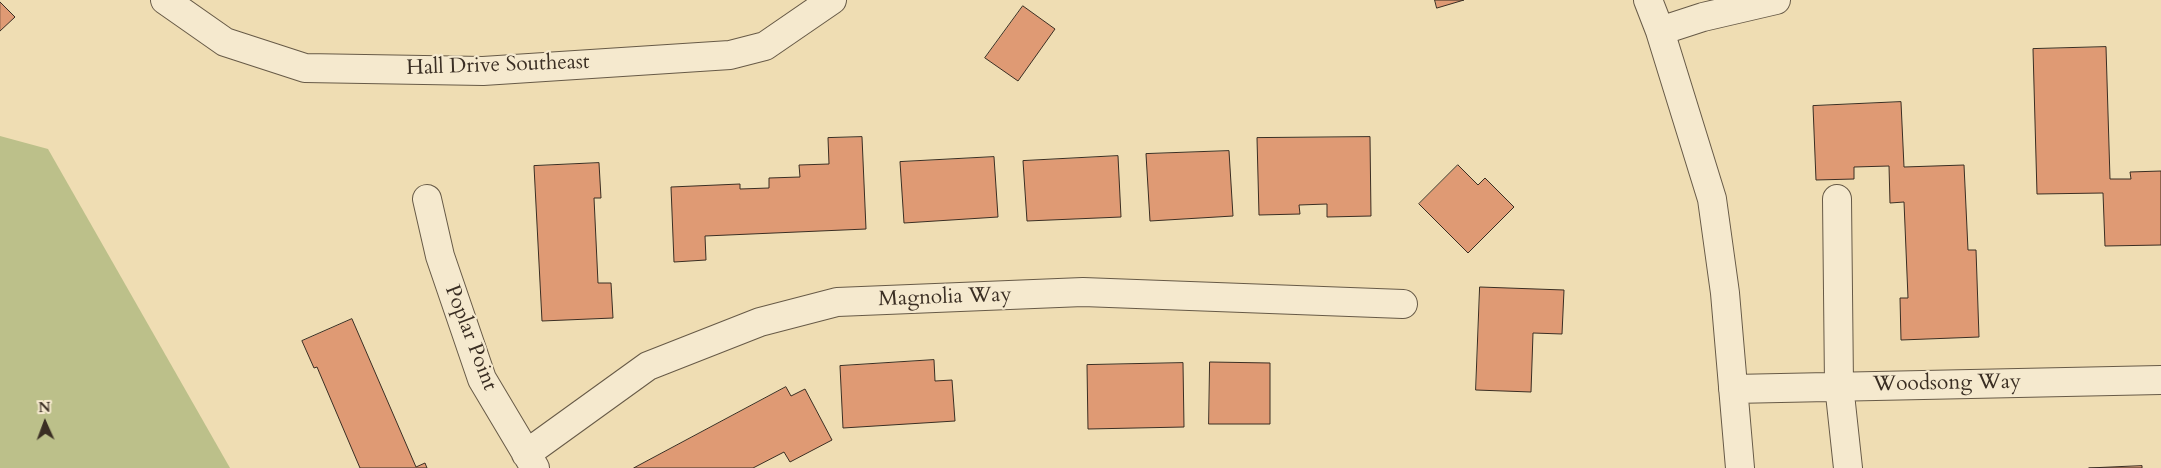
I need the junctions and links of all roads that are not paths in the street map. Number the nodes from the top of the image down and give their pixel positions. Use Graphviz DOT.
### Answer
graph roads {
  1 [pos="165,0"];
  2 [pos="832,0"];
  3 [pos="1648,0"];
  4 [pos="1776,0"];
  5 [pos="1660,30"];
  6 [pos="427,199"];
  7 [pos="1837,199"];
  8 [pos="1403,304"];
  9 [pos="2161,380"];
  10 [pos="1839,385"];
  11 [pos="1733,388"];
  12 [pos="530,461"];
  13 [pos="1740,468"];
  14 [pos="1848,468"];
  1 -- 2 [label="street, Hall Drive Southeast"];
  3 -- 5 [label="street"];
  4 -- 5 [label="street"];
  5 -- 11 [label="street"];
  6 -- 12 [label="street, Poplar Point"];
  7 -- 10 [label="street"];
  8 -- 12 [label="street, Magnolia Way"];
  9 -- 10 [label="street, Woodsong Way"];
  10 -- 11 [label="street, Woodsong Way"];
  10 -- 14 [label="street"];
  11 -- 13 [label="street"];
}
